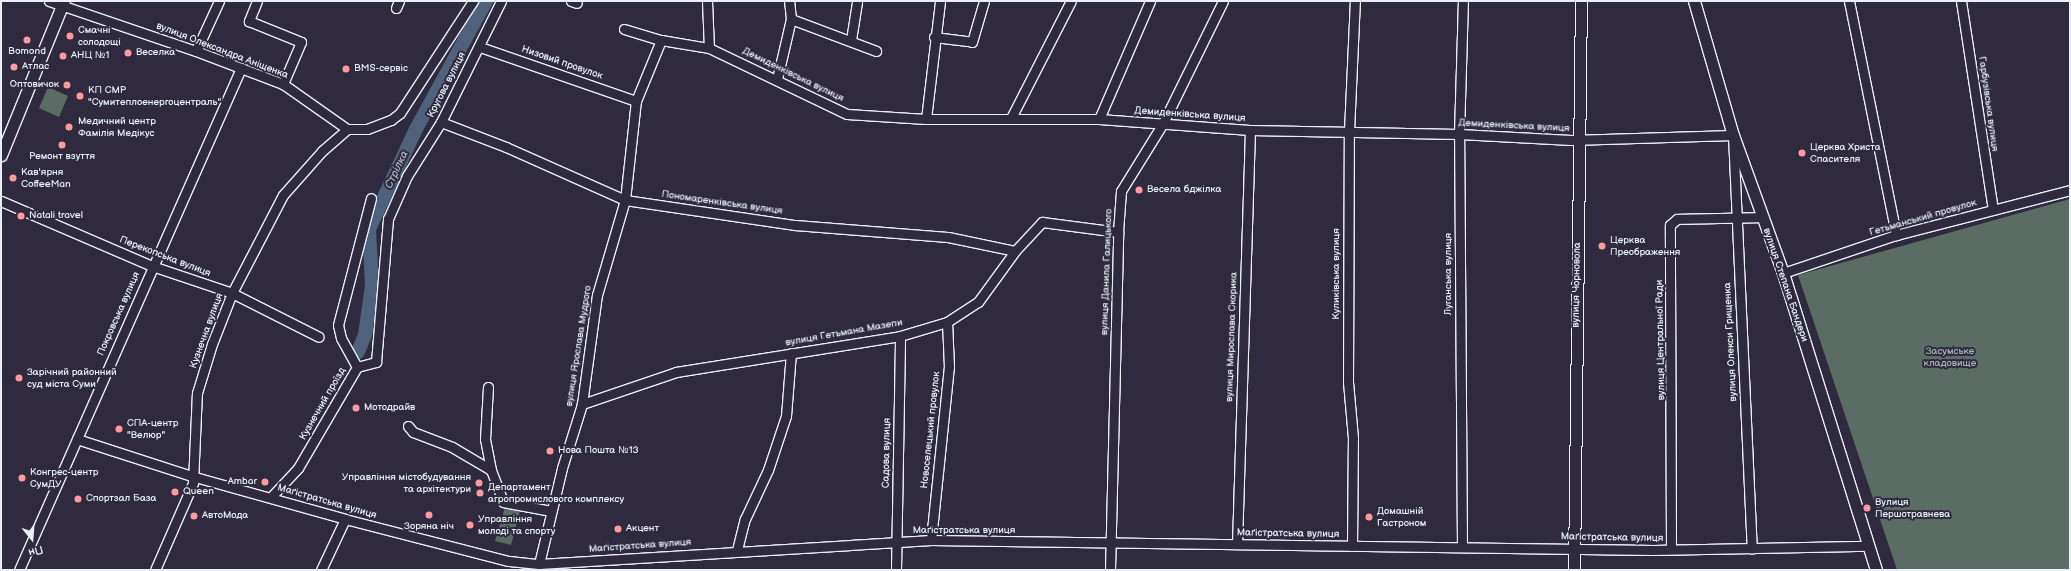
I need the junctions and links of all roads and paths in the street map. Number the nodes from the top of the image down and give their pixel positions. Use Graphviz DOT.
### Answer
graph roads {
  1 [pos="49,1"];
  2 [pos="218,1"];
  3 [pos="257,1"];
  4 [pos="473,1"];
  5 [pos="501,1"];
  6 [pos="707,1"];
  7 [pos="789,1"];
  8 [pos="857,1"];
  9 [pos="940,1"];
  10 [pos="984,1"];
  11 [pos="1071,1"];
  12 [pos="1150,1"];
  13 [pos="1223,1"];
  14 [pos="1354,1"];
  15 [pos="1463,1"];
  16 [pos="1582,1"];
  17 [pos="1694,1"];
  18 [pos="1849,1"];
  19 [pos="1961,1"];
  20 [pos="63,3"];
  21 [pos="792,20"];
  22 [pos="624,29"];
  23 [pos="934,38"];
  24 [pos="661,40"];
  25 [pos="851,40"];
  26 [pos="480,47"];
  27 [pos="709,48"];
  28 [pos="196,51"];
  29 [pos="876,51"];
  30 [pos="241,68"];
  31 [pos="777,79"];
  32 [pos="283,84"];
  33 [pos="636,101"];
  34 [pos="1011,118"];
  35 [pos="926,119"];
  36 [pos="1099,119"];
  37 [pos="441,122"];
  38 [pos="1162,125"];
  39 [pos="347,129"];
  40 [pos="1250,130"];
  41 [pos="1349,131"];
  42 [pos="1459,134"];
  43 [pos="1733,135"];
  44 [pos="1579,141"];
  45 [pos="1,155"];
  46 [pos="2070,190"];
  47 [pos="371,198"];
  48 [pos="625,200"];
  49 [pos="1,201"];
  50 [pos="1992,210"];
  51 [pos="1735,216"];
  52 [pos="1762,217"];
  53 [pos="1118,232"];
  54 [pos="1896,235"];
  55 [pos="1015,251"];
  56 [pos="152,266"];
  57 [pos="1783,273"];
  58 [pos="232,293"];
  59 [pos="947,322"];
  60 [pos="900,336"];
  61 [pos="319,337"];
  62 [pos="791,354"];
  63 [pos="357,367"];
  64 [pos="488,387"];
  65 [pos="582,404"];
  66 [pos="408,426"];
  67 [pos="77,439"];
  68 [pos="491,470"];
  69 [pos="195,477"];
  70 [pos="271,497"];
  71 [pos="551,512"];
  72 [pos="345,519"];
  73 [pos="931,540"];
  74 [pos="896,542"];
  75 [pos="1110,544"];
  76 [pos="1237,544"];
  77 [pos="1352,546"];
  78 [pos="1869,546"];
  79 [pos="1462,547"];
  80 [pos="1574,548"];
  81 [pos="1752,549"];
  82 [pos="737,550"];
  83 [pos="1671,550"];
  84 [pos="539,564"];
  85 [pos="509,566"];
  86 [pos="19,570"];
  87 [pos="155,570"];
  88 [pos="321,570"];
  89 [pos="896,570"];
  90 [pos="1110,570"];
  91 [pos="1574,570"];
  92 [pos="1876,570"];
  1 -- 20 [label="street, вулиця Олександра Аніщенка"];
  2 -- 28 [label="street"];
  3 -- 32 [label="street"];
  4 -- 39 [label="street"];
  5 -- 26 [label="street, Кругова вулиця"];
  6 -- 27 [label="street"];
  7 -- 21 [label="street"];
  8 -- 25 [label="street"];
  9 -- 23 [label="street"];
  10 -- 23 [label="street"];
  11 -- 34 [label="street"];
  12 -- 36 [label="street"];
  13 -- 38 [label="street, вулиця Данила Галицького"];
  14 -- 41 [label="street, Куликівська вулиця"];
  15 -- 42 [label="street, Луганська вулиця"];
  16 -- 44 [label="main road, вулиця Чорновола"];
  17 -- 43 [label="main road, вулиця Степана Бандери"];
  18 -- 54 [label="street"];
  19 -- 50 [label="street, Гарбузівська вулиця"];
  20 -- 28 [label="street, вулиця Олександра Аніщенка"];
  20 -- 45 [label="main road"];
  21 -- 25 [label="street"];
  21 -- 31 [label="street"];
  22 -- 24 [label="street, Демиденківська вулиця"];
  23 -- 35 [label="street"];
  24 -- 27 [label="street, Демиденківська вулиця"];
  24 -- 33 [label="street, вулиця Ярослава Мудрого"];
  25 -- 29 [label="street"];
  26 -- 33 [label="street, Низовий провулок"];
  26 -- 37 [label="street, Кругова вулиця"];
  27 -- 31 [label="street, Демиденківська вулиця"];
  28 -- 30 [label="street, вулиця Олександра Аніщенка"];
  30 -- 32 [label="street, вулиця Олександра Аніщенка"];
  30 -- 56 [label="street, Покровська вулиця"];
  31 -- 35 [label="street, Демиденківська вулиця"];
  32 -- 39 [label="street, вулиця Олександра Аніщенка"];
  33 -- 48 [label="street, вулиця Ярослава Мудрого"];
  34 -- 35 [label="street, Демиденківська вулиця"];
  34 -- 36 [label="street, Демиденківська вулиця"];
  36 -- 38 [label="street, Демиденківська вулиця"];
  37 -- 48 [label="street, Пономаренківська вулиця"];
  37 -- 63 [label="street, Кругова вулиця"];
  38 -- 40 [label="street, Демиденківська вулиця"];
  38 -- 53 [label="street, вулиця Данила Галицького"];
  39 -- 58 [label="street, Кузнечна вулиця"];
  40 -- 41 [label="street, Демиденківська вулиця"];
  40 -- 76 [label="street, вулиця Мирослава Скорика"];
  41 -- 42 [label="street, Демиденківська вулиця"];
  41 -- 77 [label="street, Куликівська вулиця"];
  42 -- 44 [label="street, Демиденківська вулиця"];
  42 -- 79 [label="street, Луганська вулиця"];
  43 -- 44 [label="street, Демиденківська вулиця"];
  43 -- 51 [label="street, вулиця Олекси Грищенка"];
  43 -- 52 [label="main road, вулиця Степана Бандери"];
  44 -- 80 [label="main road, вулиця Чорновола"];
  46 -- 50 [label="street, Гетьманський провулок"];
  47 -- 63 [label="street, Кузнечний проїзд"];
  48 -- 55 [label="street, Пономаренківська вулиця"];
  48 -- 65 [label="street, вулиця Ярослава Мудрого"];
  49 -- 56 [label="street, Перекопська вулиця"];
  50 -- 54 [label="street, Гетьманський провулок"];
  51 -- 52 [label="street, вулиця Центральної Ради"];
  51 -- 81 [label="street, вулиця Олекси Грищенка"];
  51 -- 83 [label="street, вулиця Центральної Ради"];
  52 -- 57 [label="main road, вулиця Степана Бандери"];
  53 -- 55 [label="street, вулиця Гетьмана Мазепи"];
  53 -- 75 [label="street, вулиця Данила Галицького"];
  54 -- 57 [label="street, Гетьманський провулок"];
  55 -- 59 [label="street, вулиця Гетьмана Мазепи"];
  56 -- 58 [label="street, Перекопська вулиця"];
  56 -- 67 [label="street, Покровська вулиця"];
  57 -- 78 [label="main road, вулиця Степана Бандери"];
  58 -- 61 [label="street, Перекопська вулиця"];
  58 -- 69 [label="street, Кузнечна вулиця"];
  59 -- 60 [label="street, вулиця Гетьмана Мазепи"];
  59 -- 73 [label="street, Новоселецький провулок"];
  60 -- 62 [label="street, вулиця Гетьмана Мазепи"];
  60 -- 74 [label="street, Садова вулиця"];
  62 -- 65 [label="street, вулиця Гетьмана Мазепи"];
  62 -- 82 [label="street"];
  63 -- 70 [label="street, Кузнечний проїзд"];
  64 -- 68 [label="street"];
  65 -- 71 [label="street, вулиця Ярослава Мудрого"];
  66 -- 68 [label="street"];
  67 -- 69 [label="street, Маґістратська вулиця"];
  67 -- 86 [label="street, Покровська вулиця"];
  68 -- 71 [label="street"];
  69 -- 70 [label="street, Маґістратська вулиця"];
  69 -- 87 [label="street, Кузнечна вулиця"];
  70 -- 72 [label="street, Маґістратська вулиця"];
  71 -- 84 [label="street, вулиця Ярослава Мудрого"];
  72 -- 85 [label="street, Маґістратська вулиця"];
  72 -- 88 [label="street"];
  73 -- 74 [label="street, Маґістратська вулиця"];
  73 -- 75 [label="street, Маґістратська вулиця"];
  74 -- 82 [label="street, Маґістратська вулиця"];
  74 -- 89 [label="street, Садова вулиця"];
  75 -- 76 [label="street, Маґістратська вулиця"];
  75 -- 90 [label="street, вулиця Данила Галицького"];
  76 -- 77 [label="street, Маґістратська вулиця"];
  77 -- 79 [label="street, Маґістратська вулиця"];
  78 -- 81 [label="street, Маґістратська вулиця"];
  78 -- 92 [label="main road, вулиця Степана Бандери"];
  79 -- 80 [label="street, Маґістратська вулиця"];
  80 -- 83 [label="street, Маґістратська вулиця"];
  80 -- 91 [label="main road, вулиця Чорновола"];
  81 -- 83 [label="street, Маґістратська вулиця"];
  82 -- 84 [label="street, Маґістратська вулиця"];
  84 -- 85 [label="street, Маґістратська вулиця"];
}
